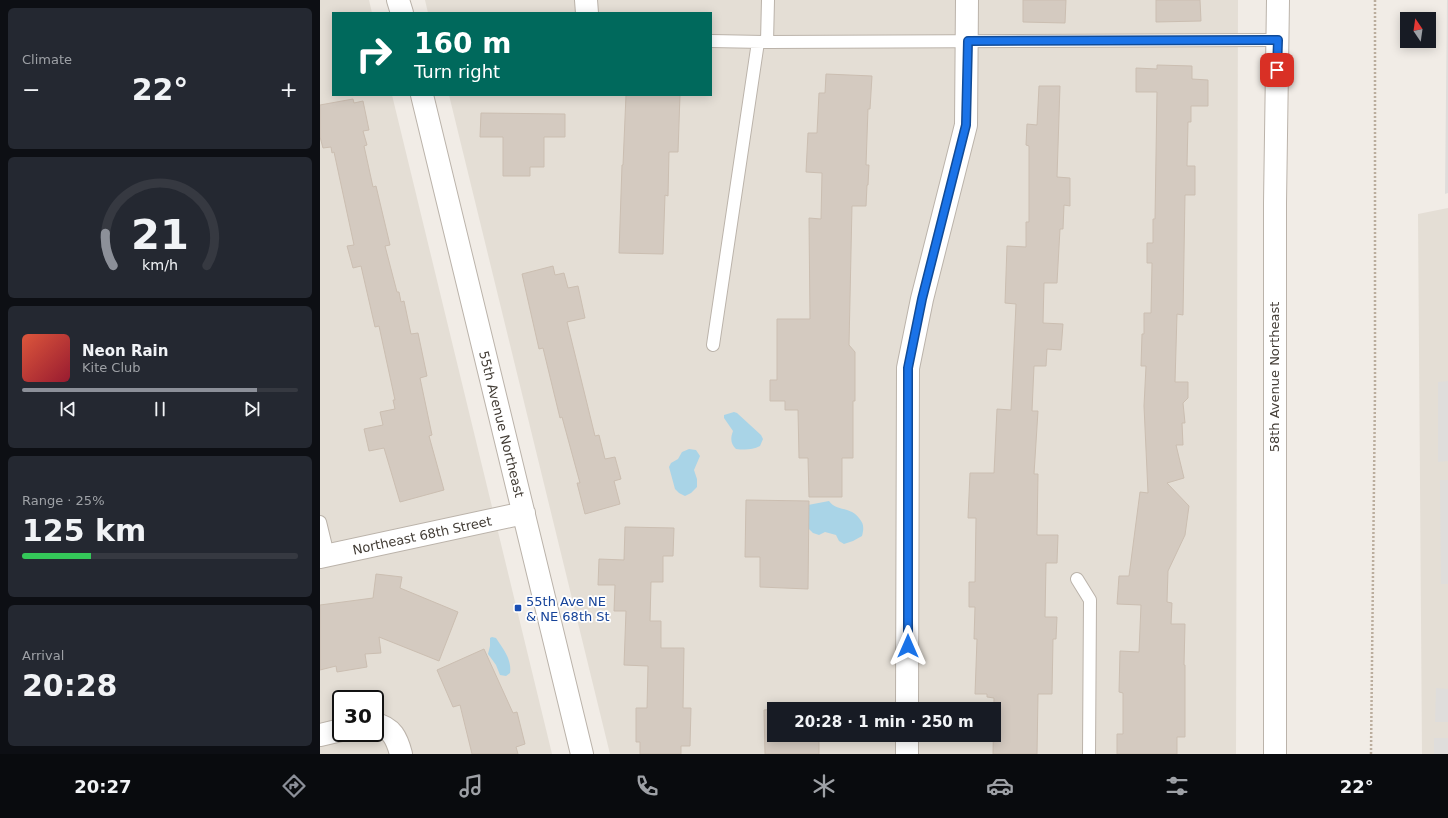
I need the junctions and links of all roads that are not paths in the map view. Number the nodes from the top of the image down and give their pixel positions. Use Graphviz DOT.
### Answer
graph roads {
  1 [pos="398,0"];
  2 [pos="586,0"];
  3 [pos="768,0"];
  4 [pos="967,0"];
  5 [pos="1278,0"];
  6 [pos="402,12"];
  7 [pos="586,12"];
  8 [pos="1278,40"];
  9 [pos="712,41"];
  10 [pos="968,41"];
  11 [pos="763,42"];
  12 [pos="422,96"];
  13 [pos="713,345"];
  14 [pos="524,513"];
  15 [pos="320,522"];
  16 [pos="324,556"];
  17 [pos="1077,579"];
  18 [pos="907,702"];
  19 [pos="384,729"];
  20 [pos="332,732"];
  21 [pos="320,735"];
  22 [pos="907,742"];
  23 [pos="401,754"];
  24 [pos="582,754"];
  25 [pos="907,754"];
  26 [pos="1089,754"];
  27 [pos="1275,754"];
  1 -- 6 [label="street"];
  2 -- 7 [label="street"];
  3 -- 11 [label="lane"];
  4 -- 10 [label="street"];
  5 -- 8 [label="street, 58th Avenue Northeast"];
  8 -- 10 [label="lane"];
  8 -- 27 [label="street, 58th Avenue Northeast"];
  9 -- 11 [label="lane"];
  10 -- 11 [label="lane"];
  10 -- 18 [label="street"];
  11 -- 13 [label="lane"];
  12 -- 14 [label="street, 55th Avenue Northeast"];
  14 -- 16 [label="street, Northeast 68th Street"];
  14 -- 24 [label="street, 55th Avenue Northeast"];
  15 -- 16 [label="lane"];
  17 -- 26 [label="lane"];
  19 -- 23 [label="street"];
  20 -- 21 [label="street"];
  22 -- 25 [label="street"];
}
